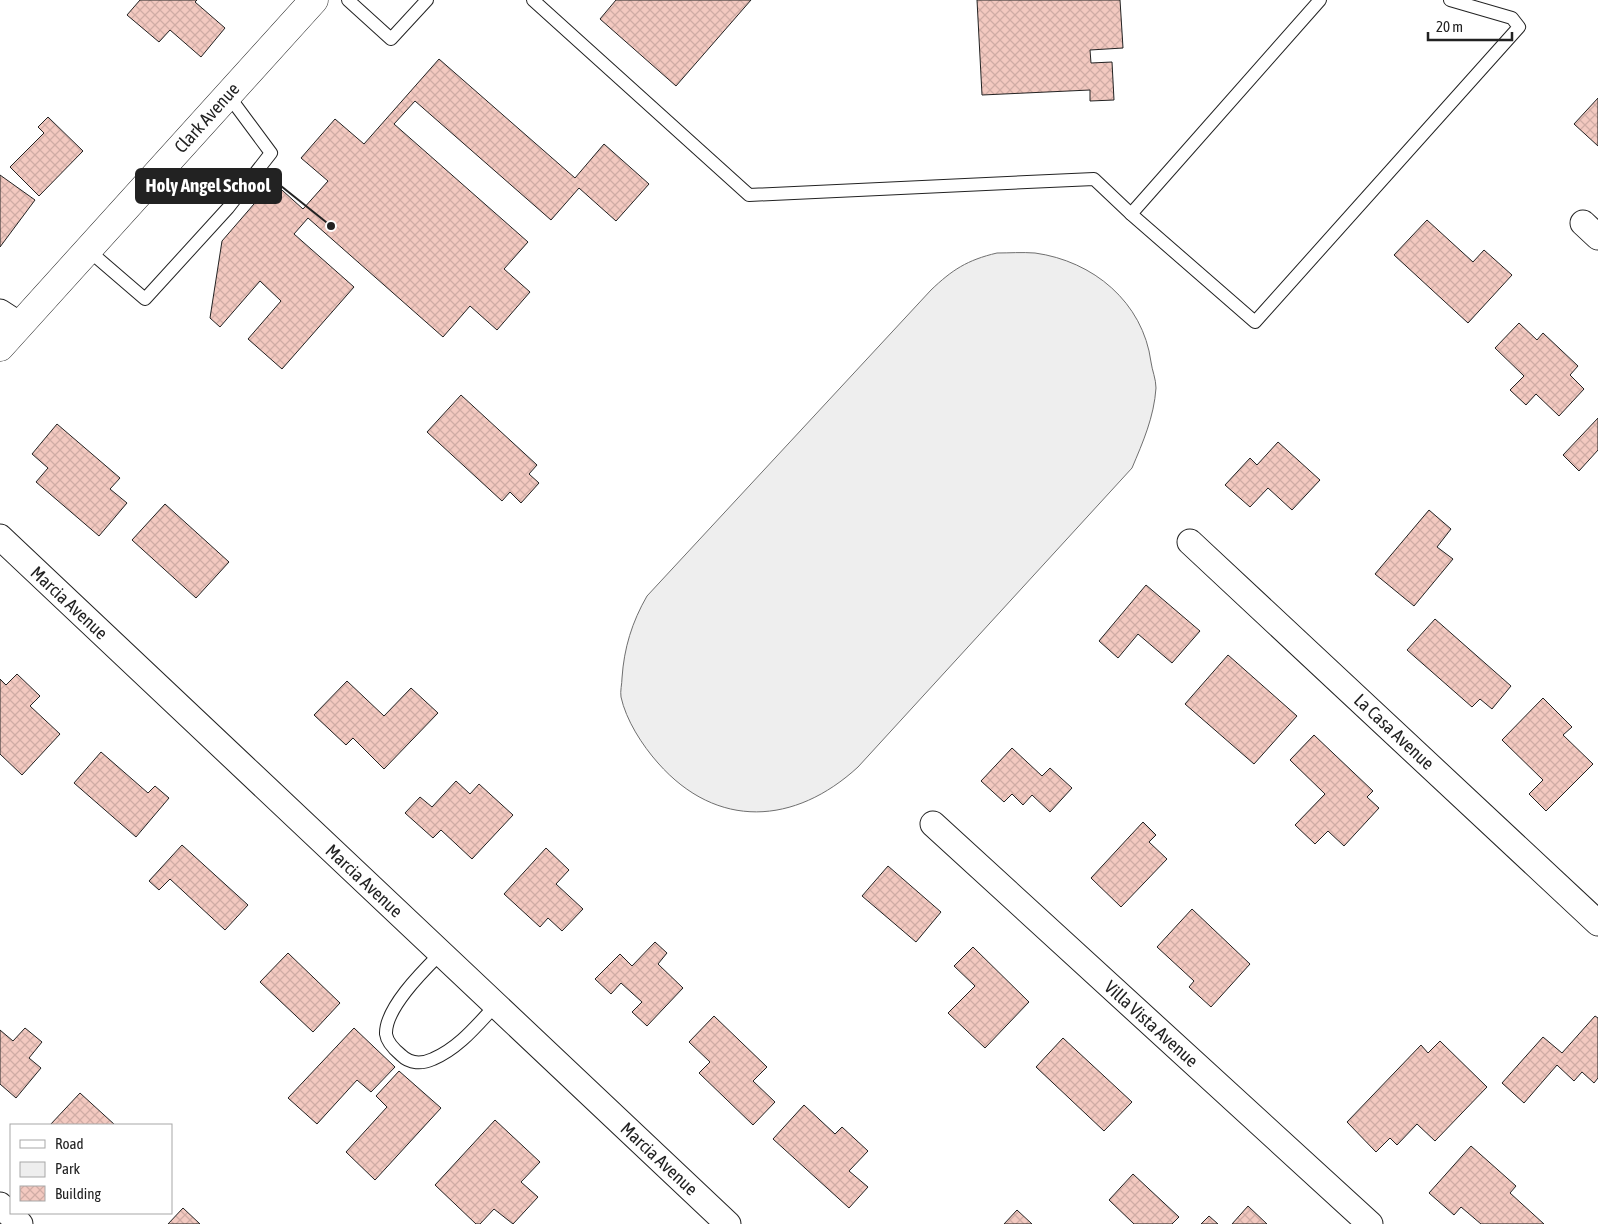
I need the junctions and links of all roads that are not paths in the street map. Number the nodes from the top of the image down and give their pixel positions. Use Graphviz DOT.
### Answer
graph roads {
  1 [pos="314,0"];
  2 [pos="348,0"];
  3 [pos="427,0"];
  4 [pos="533,0"];
  5 [pos="1320,0"];
  6 [pos="1450,0"];
  7 [pos="228,95"];
  8 [pos="1131,214"];
  9 [pos="88,250"];
  10 [pos="10,319"];
  11 [pos="0,347"];
  12 [pos="0,538"];
  13 [pos="1190,542"];
  14 [pos="933,824"];
  15 [pos="1598,923"];
  16 [pos="441,953"];
  17 [pos="496,1005"];
  18 [pos="0,1205"];
  19 [pos="20,1224"];
  20 [pos="728,1224"];
  21 [pos="1370,1224"];
  1 -- 7 [label="street, Clark Avenue"];
  2 -- 3 [label="lane"];
  4 -- 8 [label="lane"];
  5 -- 8 [label="lane"];
  6 -- 8 [label="lane"];
  7 -- 9 [label="street, Clark Avenue"];
  7 -- 9 [label="lane"];
  9 -- 10 [label="street, Clark Avenue"];
  10 -- 11 [label="street, Clark Avenue"];
  12 -- 16 [label="street, Marcia Avenue"];
  13 -- 15 [label="street, La Casa Avenue"];
  14 -- 21 [label="street, Villa Vista Avenue"];
  16 -- 17 [label="street, Marcia Avenue"];
  16 -- 17 [label="lane"];
  17 -- 20 [label="street, Marcia Avenue"];
  18 -- 19 [label="street"];
}
